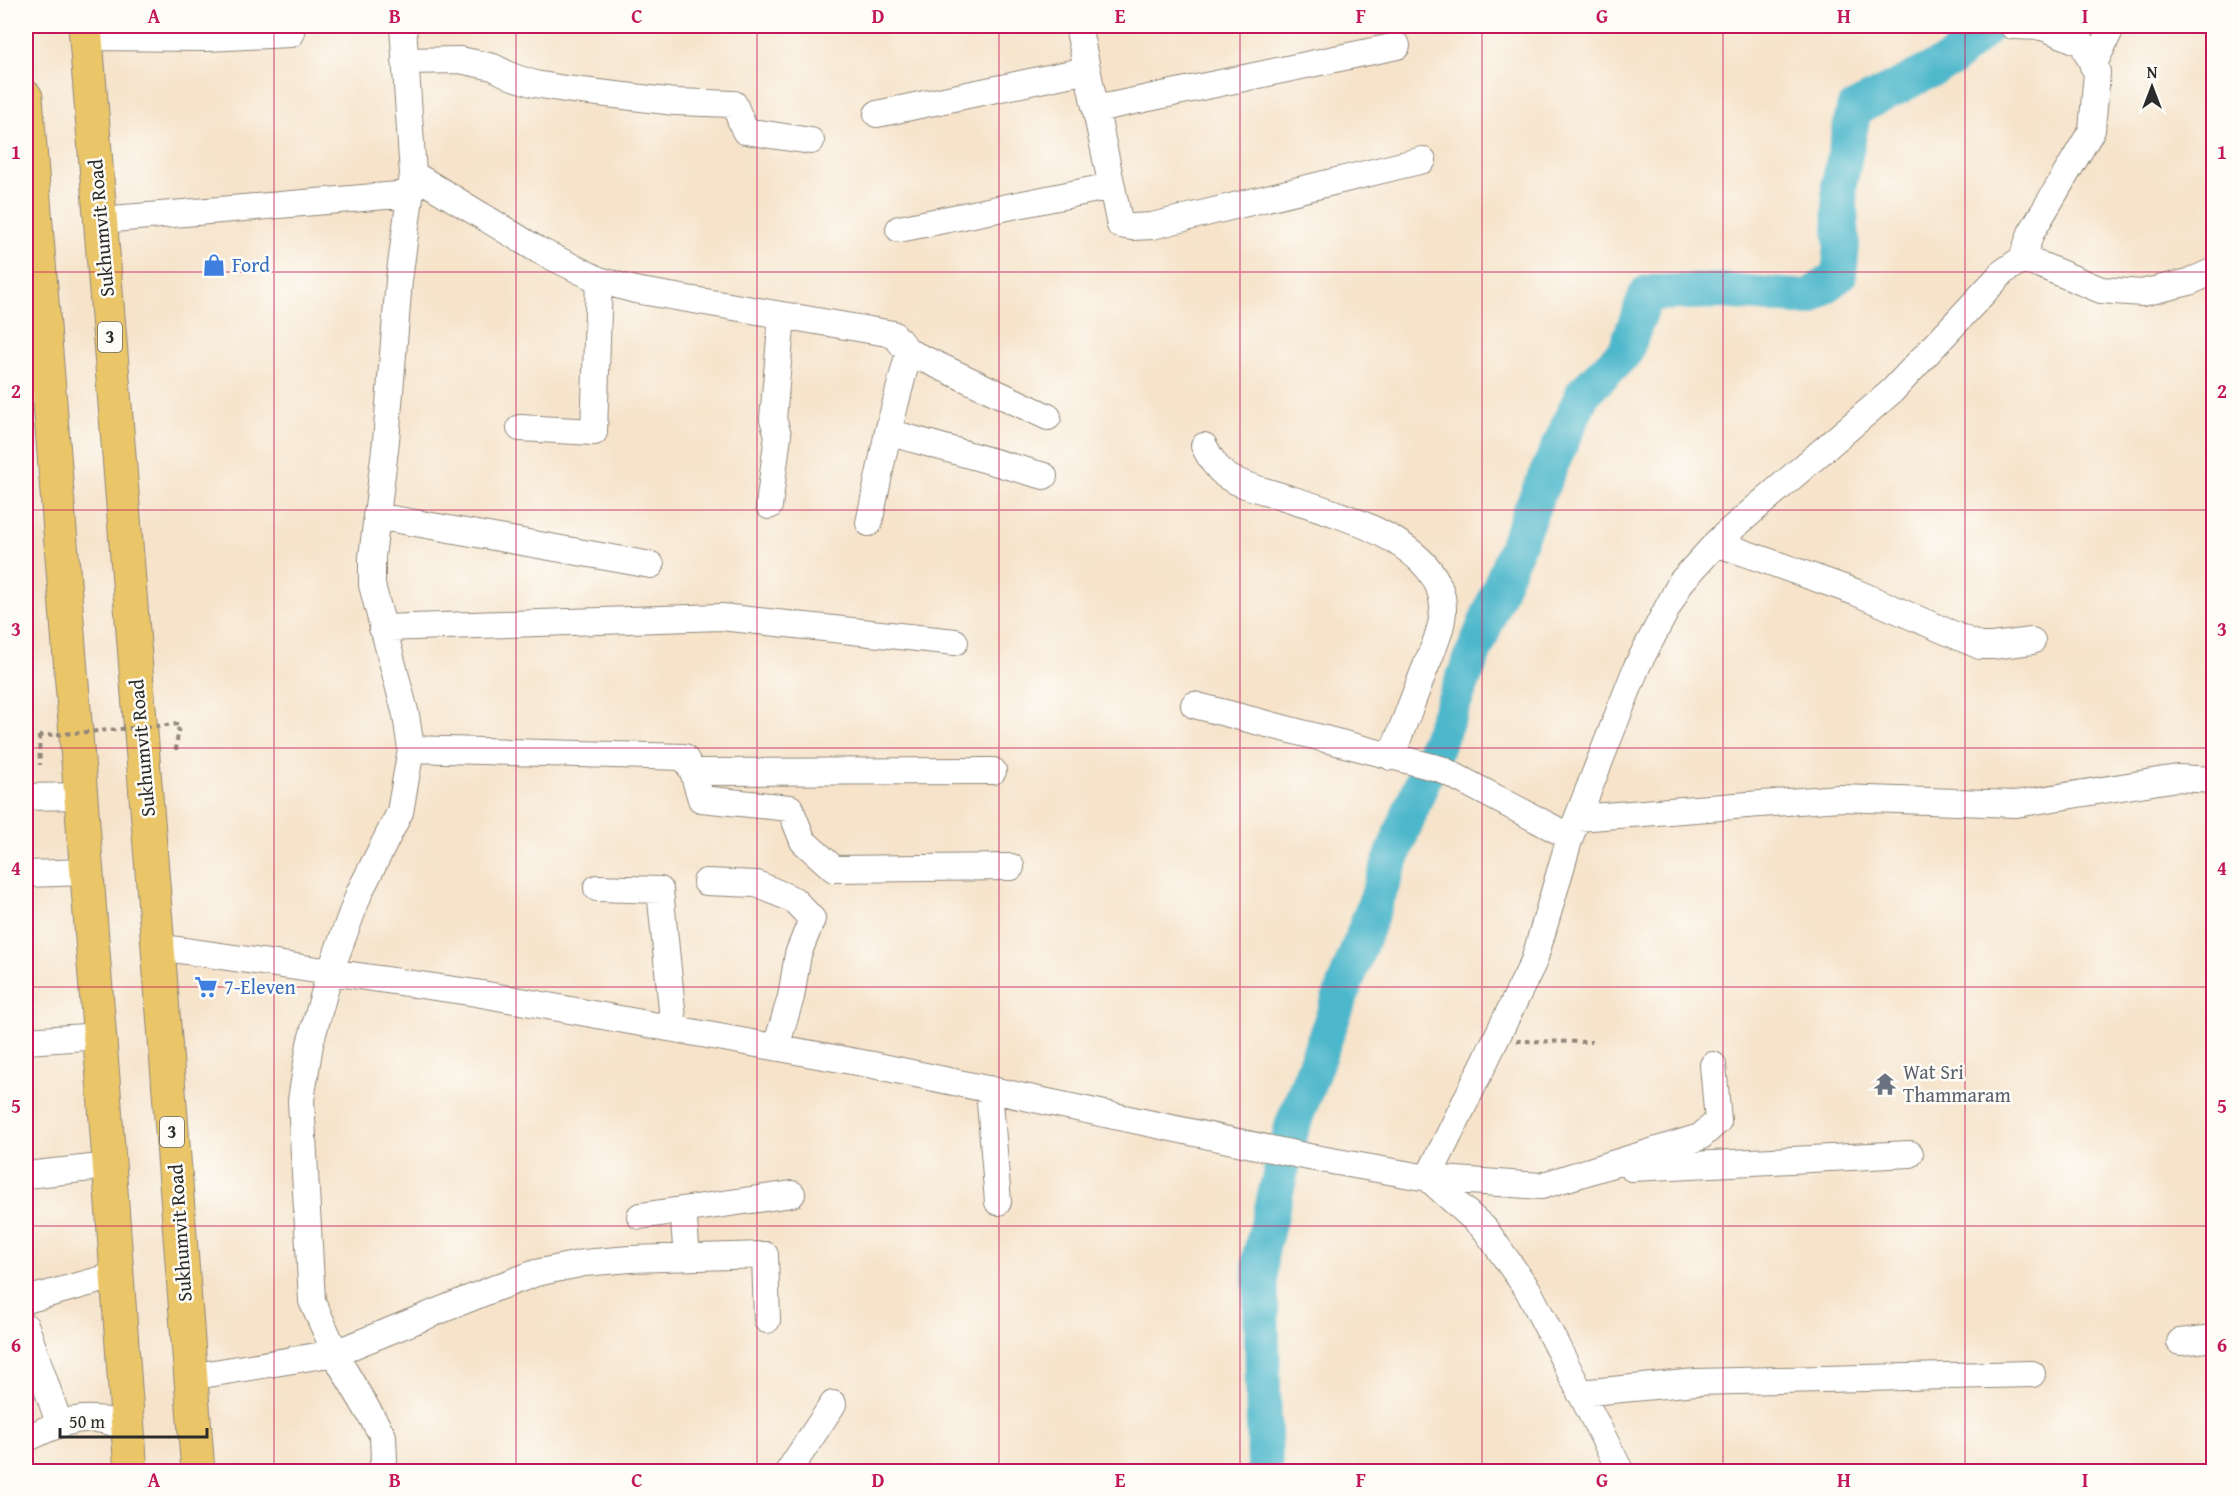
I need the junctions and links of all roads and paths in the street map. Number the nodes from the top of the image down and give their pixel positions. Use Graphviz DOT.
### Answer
graph roads {
  1 [pos="403,26"];
  2 [pos="1078,26"];
  3 [pos="2013,26"];
  4 [pos="2112,26"];
  5 [pos="86,31"];
  6 [pos="291,34"];
  7 [pos="1397,46"];
  8 [pos="405,61"];
  9 [pos="2093,66"];
  10 [pos="1087,70"];
  11 [pos="26,98"];
  12 [pos="1096,109"];
  13 [pos="877,114"];
  14 [pos="811,141"];
  15 [pos="1423,160"];
  16 [pos="412,184"];
  17 [pos="1112,186"];
  18 [pos="30,203"];
  19 [pos="101,220"];
  20 [pos="898,229"];
  21 [pos="2022,259"];
  22 [pos="2214,271"];
  23 [pos="599,280"];
  24 [pos="782,316"];
  25 [pos="35,327"];
  26 [pos="909,352"];
  27 [pos="37,388"];
  28 [pos="1048,417"];
  29 [pos="520,428"];
  30 [pos="888,432"];
  31 [pos="1204,446"];
  32 [pos="1044,476"];
  33 [pos="769,506"];
  34 [pos="376,516"];
  35 [pos="869,523"];
  36 [pos="1716,543"];
  37 [pos="651,565"];
  38 [pos="382,628"];
  39 [pos="2032,641"];
  40 [pos="955,642"];
  41 [pos="1194,705"];
  42 [pos="411,749"];
  43 [pos="176,750"];
  44 [pos="1402,759"];
  45 [pos="40,765"];
  46 [pos="993,771"];
  47 [pos="693,772"];
  48 [pos="2214,780"];
  49 [pos="81,796"];
  50 [pos="26,797"];
  51 [pos="1574,827"];
  52 [pos="1011,867"];
  53 [pos="87,872"];
  54 [pos="26,874"];
  55 [pos="706,882"];
  56 [pos="597,888"];
  57 [pos="158,947"];
  58 [pos="330,972"];
  59 [pos="674,1029"];
  60 [pos="100,1036"];
  61 [pos="26,1041"];
  62 [pos="1494,1041"];
  63 [pos="1592,1042"];
  64 [pos="776,1047"];
  65 [pos="1713,1065"];
  66 [pos="989,1089"];
  67 [pos="1910,1154"];
  68 [pos="110,1166"];
  69 [pos="1593,1170"];
  70 [pos="26,1175"];
  71 [pos="1428,1178"];
  72 [pos="792,1194"];
  73 [pos="998,1202"];
  74 [pos="683,1210"];
  75 [pos="640,1216"];
  76 [pos="687,1257"];
  77 [pos="118,1275"];
  78 [pos="26,1300"];
  79 [pos="766,1320"];
  80 [pos="26,1327"];
  81 [pos="2214,1338"];
  82 [pos="2180,1342"];
  83 [pos="335,1353"];
  84 [pos="2032,1374"];
  85 [pos="190,1377"];
  86 [pos="1580,1393"];
  87 [pos="832,1404"];
  88 [pos="59,1423"];
  89 [pos="128,1430"];
  90 [pos="26,1439"];
  91 [pos="131,1472"];
  92 [pos="198,1472"];
  93 [pos="381,1472"];
  94 [pos="788,1472"];
  95 [pos="1622,1472"];
  1 -- 8 [label="street"];
  2 -- 10 [label="street"];
  3 -- 9 [label="street"];
  4 -- 9 [label="street"];
  5 -- 6 [label="street"];
  5 -- 19 [label="highway, Sukhumvit Road / 3"];
  7 -- 12 [label="street"];
  8 -- 14 [label="street"];
  8 -- 16 [label="street"];
  9 -- 21 [label="street"];
  10 -- 12 [label="street"];
  10 -- 13 [label="street"];
  11 -- 18 [label="highway"];
  12 -- 17 [label="street"];
  15 -- 17 [label="street"];
  16 -- 19 [label="street"];
  16 -- 23 [label="street"];
  16 -- 34 [label="street"];
  17 -- 20 [label="street"];
  18 -- 25 [label="highway"];
  19 -- 57 [label="highway, Sukhumvit Road / 3"];
  21 -- 22 [label="street"];
  21 -- 36 [label="street"];
  23 -- 24 [label="street"];
  23 -- 29 [label="street"];
  24 -- 26 [label="street"];
  24 -- 33 [label="street"];
  25 -- 27 [label="highway"];
  26 -- 28 [label="street"];
  26 -- 30 [label="street"];
  27 -- 49 [label="highway"];
  30 -- 32 [label="street"];
  30 -- 35 [label="street"];
  31 -- 44 [label="street"];
  34 -- 37 [label="street"];
  34 -- 38 [label="street"];
  36 -- 39 [label="street"];
  36 -- 51 [label="street"];
  38 -- 40 [label="street"];
  38 -- 42 [label="street"];
  41 -- 44 [label="street"];
  42 -- 47 [label="street"];
  42 -- 58 [label="street"];
  43 -- 45 [label="path, bridge"];
  44 -- 51 [label="street"];
  46 -- 47 [label="street"];
  47 -- 52 [label="street"];
  48 -- 51 [label="street"];
  49 -- 50 [label="street"];
  49 -- 53 [label="highway"];
  51 -- 62 [label="street"];
  53 -- 54 [label="street"];
  53 -- 60 [label="highway"];
  55 -- 64 [label="street"];
  56 -- 59 [label="street"];
  57 -- 58 [label="street"];
  57 -- 85 [label="highway, Sukhumvit Road / 3"];
  58 -- 59 [label="street"];
  58 -- 83 [label="street"];
  59 -- 64 [label="street"];
  60 -- 61 [label="street"];
  60 -- 68 [label="highway"];
  62 -- 63 [label="path"];
  62 -- 71 [label="street"];
  64 -- 66 [label="street"];
  65 -- 69 [label="street"];
  66 -- 71 [label="street"];
  66 -- 73 [label="street"];
  67 -- 69 [label="street"];
  68 -- 70 [label="street"];
  68 -- 77 [label="highway"];
  69 -- 71 [label="street"];
  71 -- 86 [label="street"];
  72 -- 74 [label="street"];
  74 -- 75 [label="street"];
  74 -- 76 [label="street"];
  76 -- 79 [label="street"];
  76 -- 83 [label="street"];
  77 -- 78 [label="street"];
  77 -- 89 [label="highway"];
  80 -- 88 [label="street"];
  81 -- 82 [label="street"];
  83 -- 85 [label="street"];
  83 -- 93 [label="street"];
  84 -- 86 [label="street"];
  85 -- 92 [label="highway, Sukhumvit Road / 3"];
  86 -- 95 [label="street"];
  87 -- 94 [label="street"];
  88 -- 89 [label="street"];
  88 -- 90 [label="street"];
  89 -- 91 [label="highway"];
}
